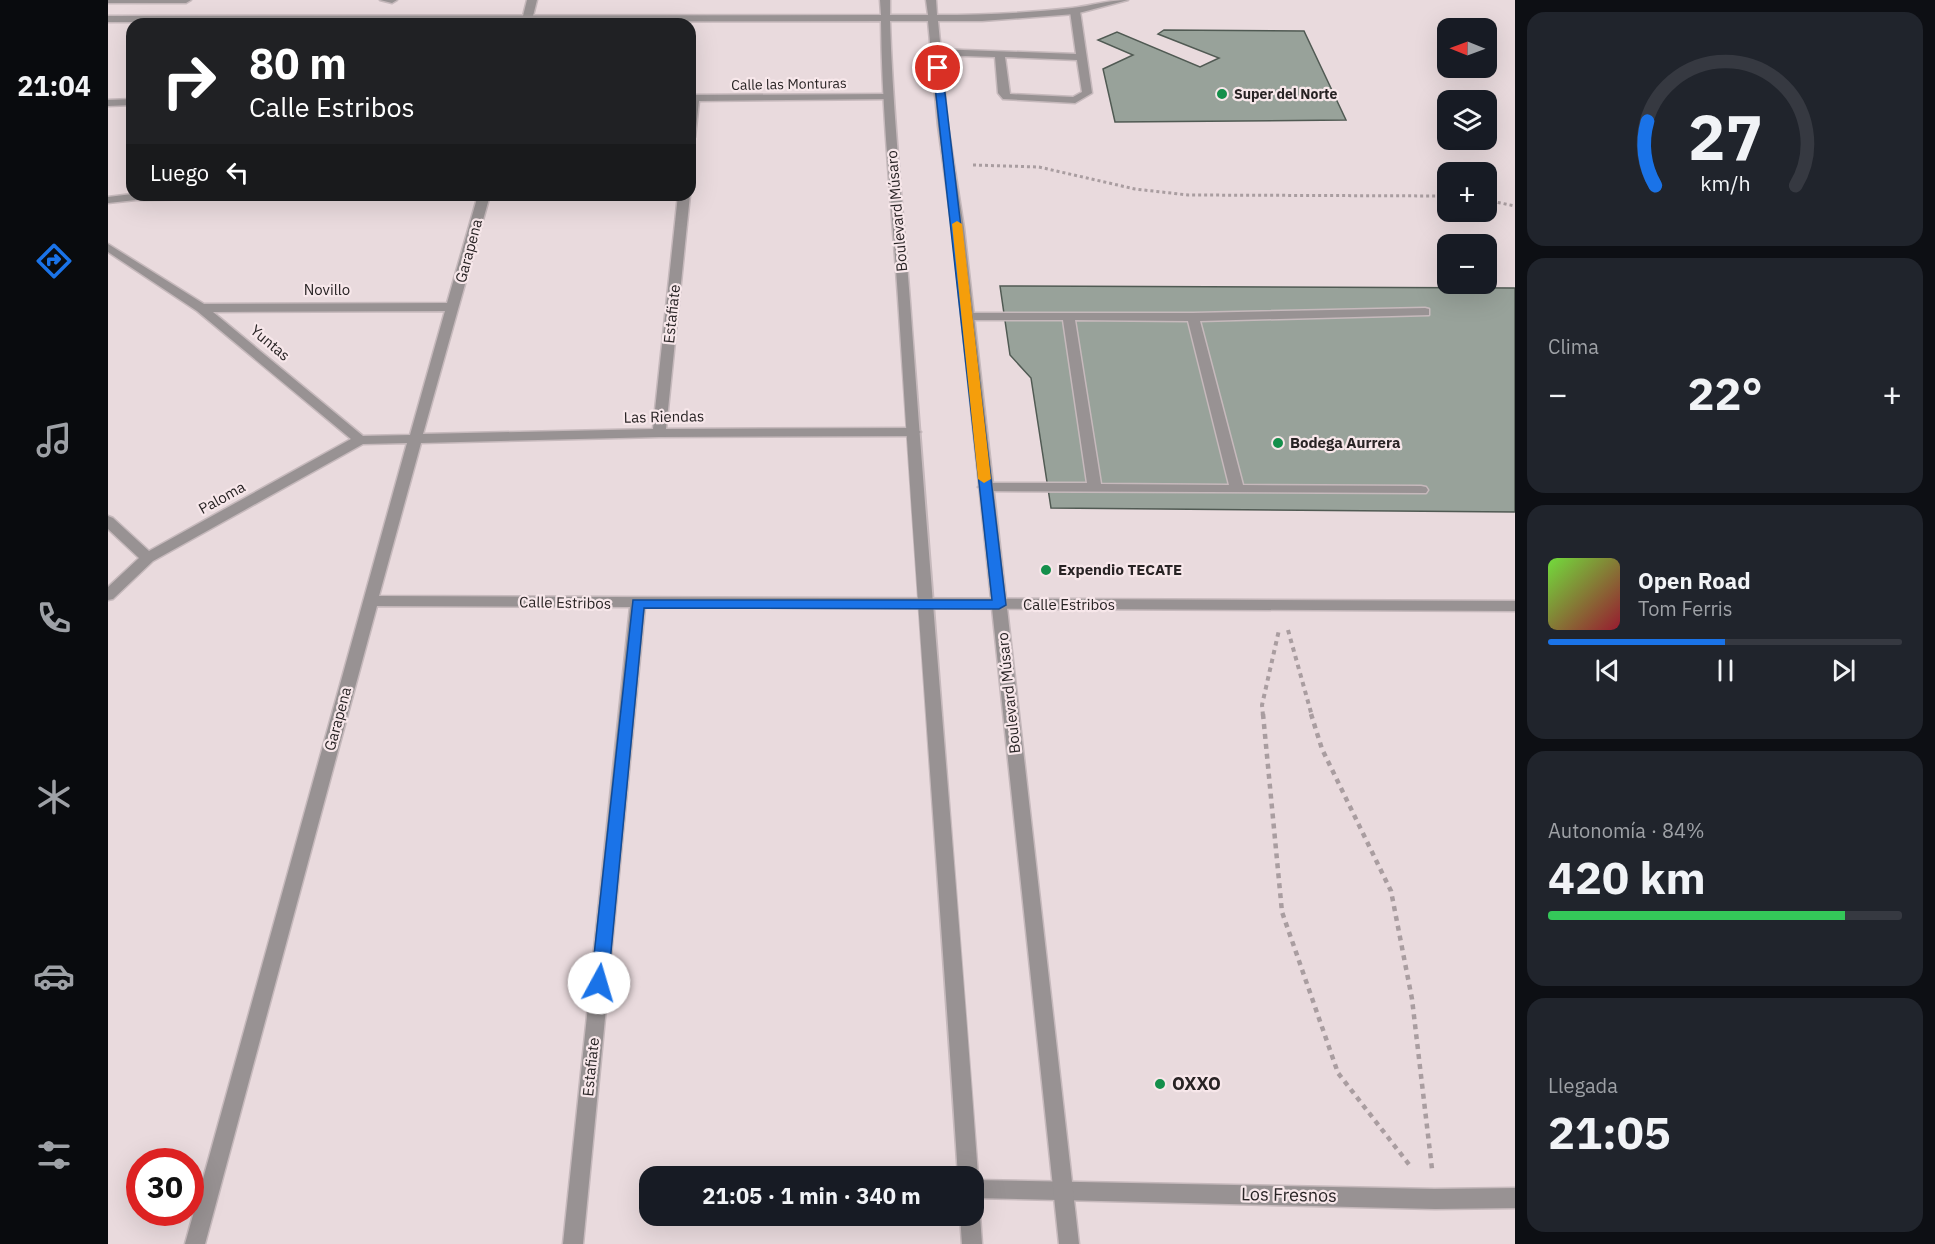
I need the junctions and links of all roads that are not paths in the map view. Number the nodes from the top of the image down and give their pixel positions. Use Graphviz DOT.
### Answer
graph roads {
  1 [pos="108,0"];
  2 [pos="186,0"];
  3 [pos="385,0"];
  4 [pos="392,0"];
  5 [pos="532,0"];
  6 [pos="885,0"];
  7 [pos="931,0"];
  8 [pos="1123,0"];
  9 [pos="1075,11"];
  10 [pos="527,18"];
  11 [pos="108,19"];
  12 [pos="126,19"];
  13 [pos="885,19"];
  14 [pos="934,19"];
  15 [pos="696,21"];
  16 [pos="936,52"];
  17 [pos="1000,54"];
  18 [pos="1082,57"];
  19 [pos="887,96"];
  20 [pos="696,98"];
  21 [pos="126,102"];
  22 [pos="108,103"];
  23 [pos="126,198"];
  24 [pos="108,200"];
  25 [pos="482,201"];
  26 [pos="683,201"];
  27 [pos="108,247"];
  28 [pos="454,307"];
  29 [pos="201,308"];
  30 [pos="1425,312"];
  31 [pos="967,316"];
  32 [pos="1068,316"];
  33 [pos="1193,317"];
  34 [pos="914,432"];
  35 [pos="659,434"];
  36 [pos="415,439"];
  37 [pos="360,440"];
  38 [pos="985,487"];
  39 [pos="1095,488"];
  40 [pos="1237,489"];
  41 [pos="1421,490"];
  42 [pos="108,521"];
  43 [pos="148,558"];
  44 [pos="108,595"];
  45 [pos="371,601"];
  46 [pos="638,603"];
  47 [pos="924,604"];
  48 [pos="999,605"];
  49 [pos="1515,606"];
  50 [pos="967,1166"];
  51 [pos="984,1189"];
  52 [pos="1063,1190"];
  53 [pos="1515,1198"];
  54 [pos="971,1226"];
  55 [pos="195,1244"];
  56 [pos="573,1244"];
  57 [pos="972,1244"];
  58 [pos="1069,1244"];
  1 -- 2 [label="street"];
  3 -- 4 [label="street"];
  5 -- 10 [label="street"];
  6 -- 13 [label="street, Boulevard Músaro"];
  7 -- 14 [label="street, Boulevard Músaro"];
  8 -- 9 [label="street"];
  9 -- 14 [label="street"];
  9 -- 18 [label="street"];
  11 -- 12 [label="street"];
  13 -- 14 [label="street"];
  13 -- 15 [label="street"];
  13 -- 19 [label="street, Boulevard Músaro"];
  14 -- 16 [label="street, Boulevard Músaro"];
  16 -- 17 [label="street"];
  16 -- 31 [label="street, Boulevard Músaro"];
  17 -- 18 [label="street"];
  17 -- 18 [label="street"];
  19 -- 20 [label="street, Calle las Monturas"];
  19 -- 34 [label="street, Boulevard Músaro"];
  21 -- 22 [label="street"];
  23 -- 24 [label="street"];
  25 -- 28 [label="street, Garapena"];
  26 -- 35 [label="street, Estafiate"];
  27 -- 29 [label="street, Yuntas"];
  28 -- 29 [label="street, Novillo"];
  28 -- 36 [label="street, Garapena"];
  29 -- 37 [label="street, Yuntas"];
  30 -- 33 [label="street"];
  31 -- 32 [label="street"];
  31 -- 38 [label="street, Boulevard Músaro"];
  32 -- 33 [label="street"];
  32 -- 39 [label="street"];
  33 -- 40 [label="street"];
  34 -- 35 [label="street, Las Riendas"];
  34 -- 47 [label="street, Boulevard Músaro"];
  35 -- 36 [label="street, Las Riendas"];
  36 -- 37 [label="street"];
  36 -- 45 [label="street, Garapena"];
  37 -- 43 [label="street, Paloma"];
  38 -- 39 [label="street"];
  38 -- 48 [label="street, Boulevard Músaro"];
  39 -- 40 [label="street"];
  40 -- 41 [label="street"];
  42 -- 43 [label="street"];
  43 -- 44 [label="street, Paloma"];
  45 -- 46 [label="street, Calle Estribos"];
  45 -- 55 [label="street, Garapena"];
  46 -- 47 [label="street, Calle Estribos"];
  46 -- 56 [label="street, Estafiate"];
  47 -- 48 [label="street, Calle Estribos"];
  47 -- 50 [label="street, Boulevard Músaro"];
  48 -- 49 [label="street, Calle Estribos"];
  48 -- 52 [label="street, Boulevard Músaro"];
  51 -- 52 [label="street, Los Fresnos"];
  52 -- 53 [label="street, Los Fresnos"];
  52 -- 58 [label="street, Boulevard Músaro"];
  54 -- 57 [label="street"];
}
